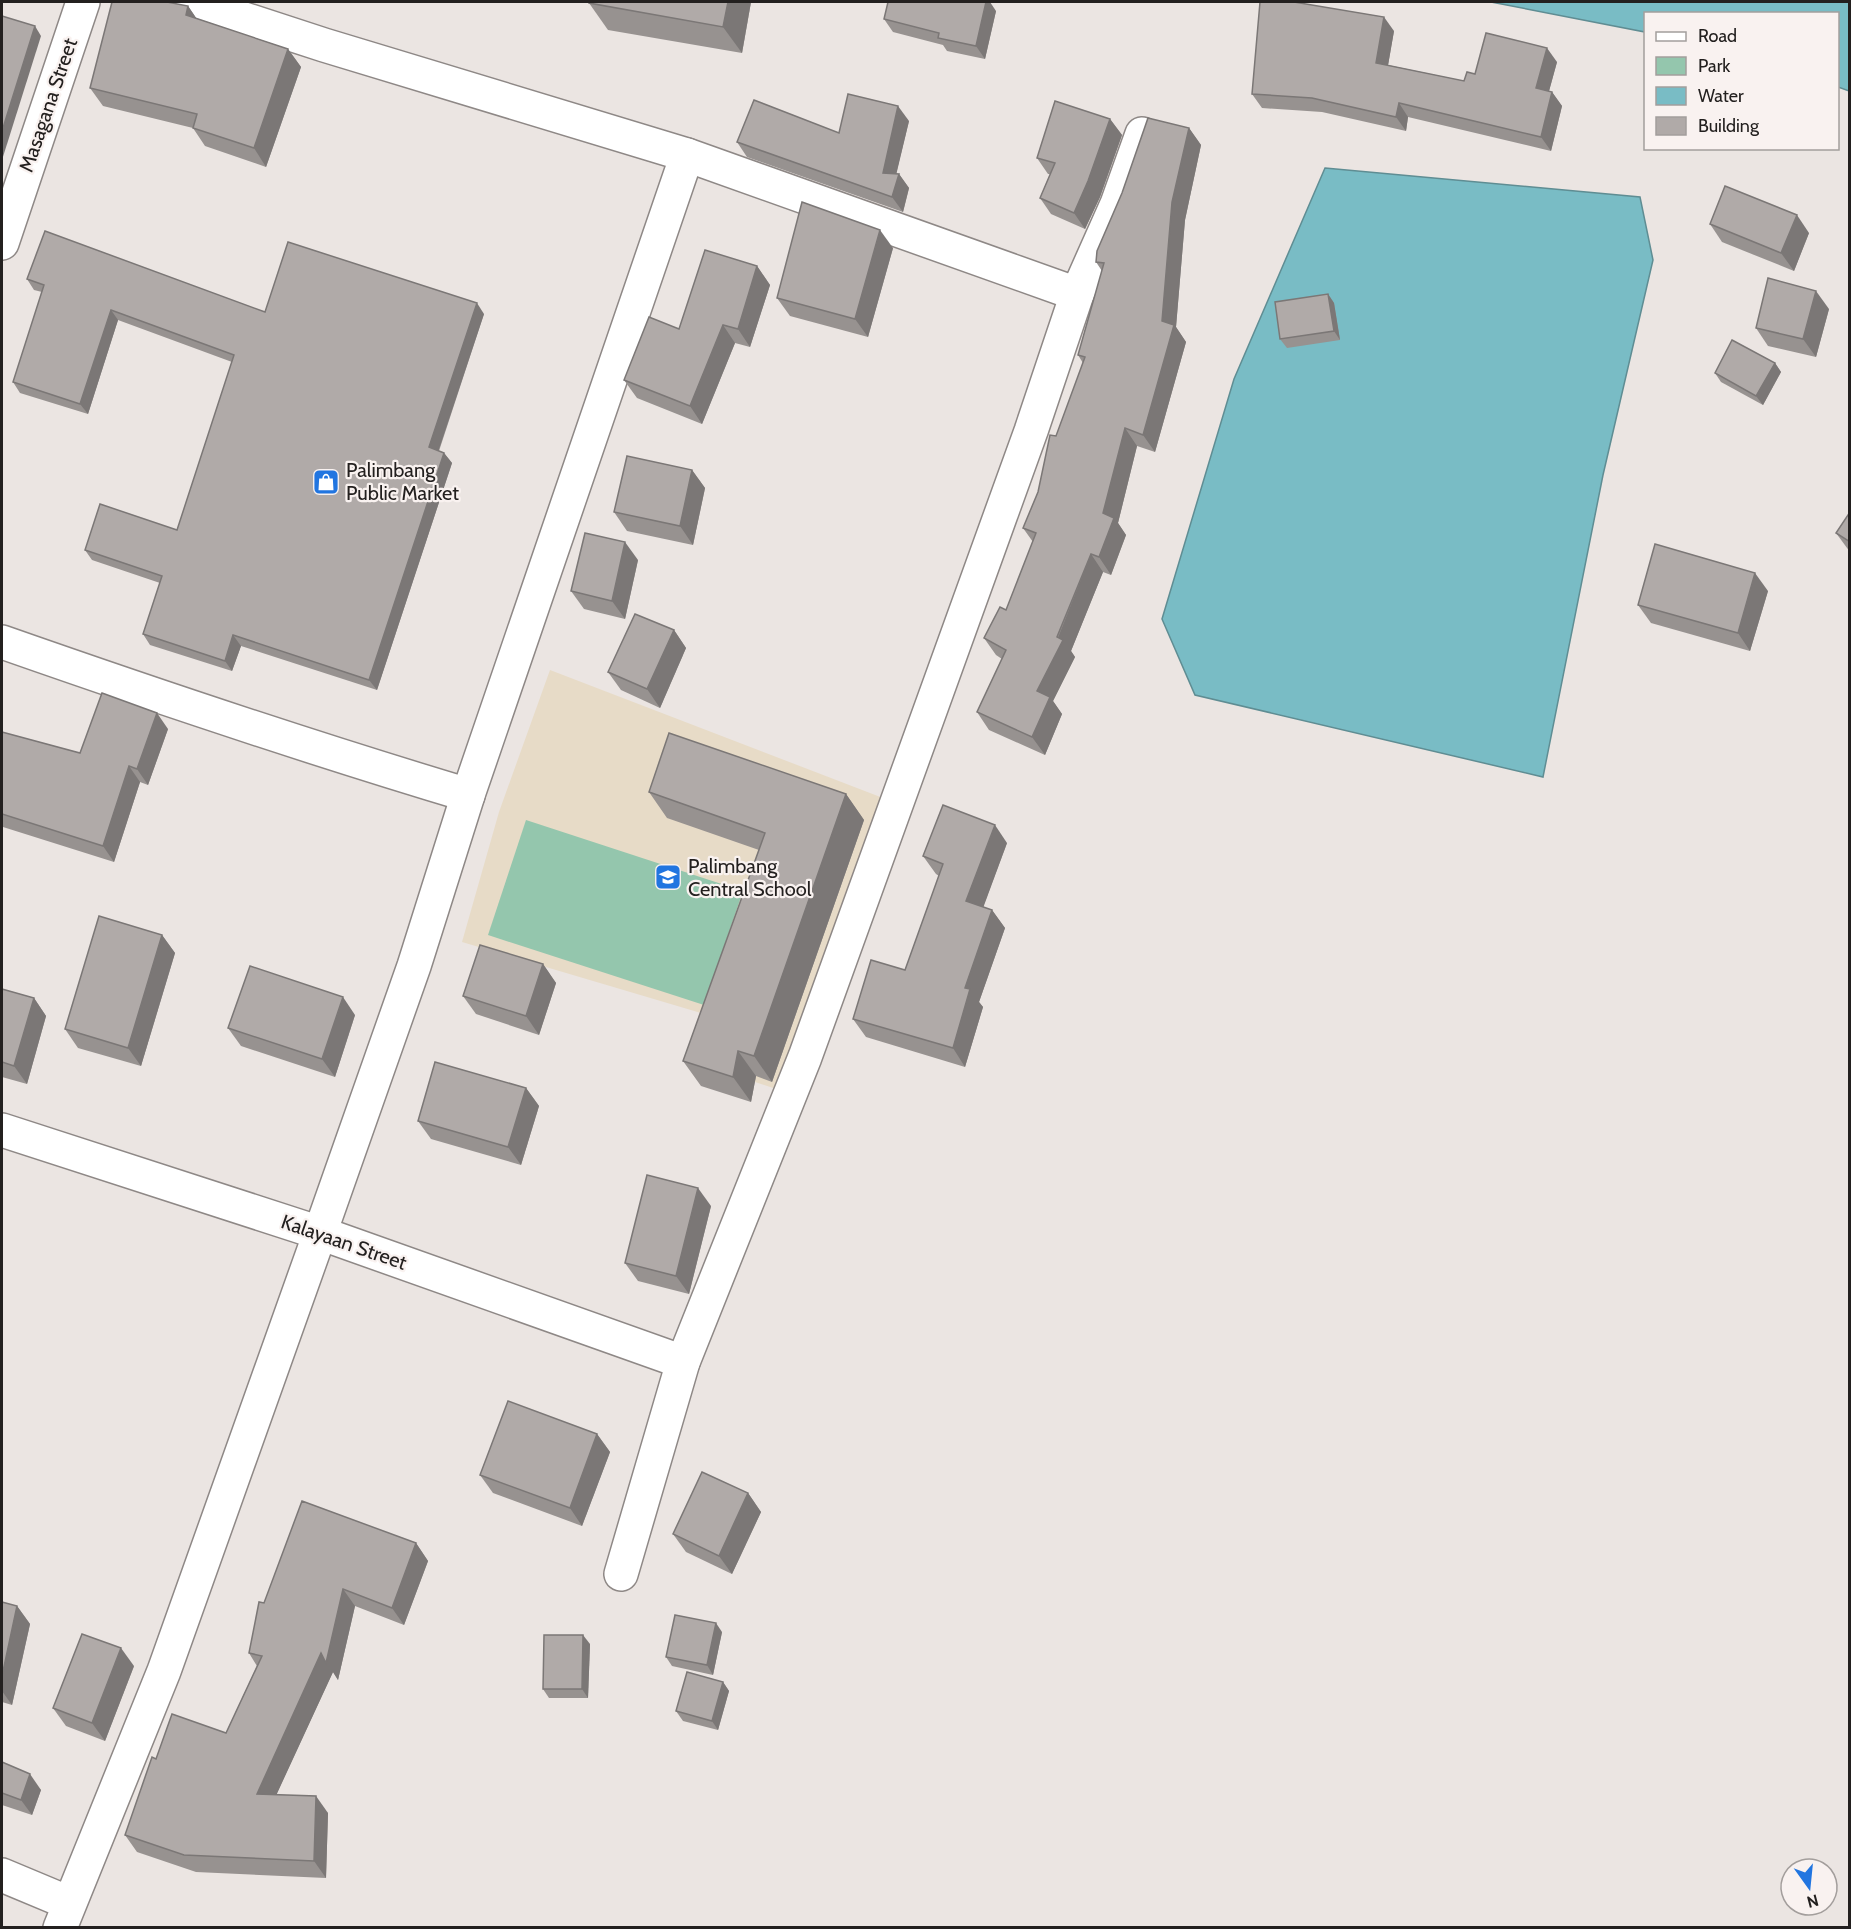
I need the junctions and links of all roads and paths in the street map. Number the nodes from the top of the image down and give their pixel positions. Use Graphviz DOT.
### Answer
graph roads {
  1 [pos="83,2"];
  2 [pos="192,2"];
  3 [pos="1142,134"];
  4 [pos="687,155"];
  5 [pos="2,243"];
  6 [pos="1077,294"];
  7 [pos="2,642"];
  8 [pos="468,795"];
  9 [pos="2,1130"];
  10 [pos="320,1233"];
  11 [pos="683,1362"];
  12 [pos="621,1574"];
  13 [pos="2,1875"];
  14 [pos="64,1915"];
  1 -- 5 [label="street, Masagana Street"];
  2 -- 4 [label="street"];
  3 -- 6 [label="street"];
  4 -- 6 [label="street"];
  4 -- 8 [label="street"];
  6 -- 11 [label="street"];
  7 -- 8 [label="street"];
  8 -- 10 [label="street"];
  9 -- 10 [label="street, Kalayaan Street"];
  10 -- 11 [label="street, Kalayaan Street"];
  10 -- 14 [label="street"];
  11 -- 12 [label="street"];
  13 -- 14 [label="street"];
}
